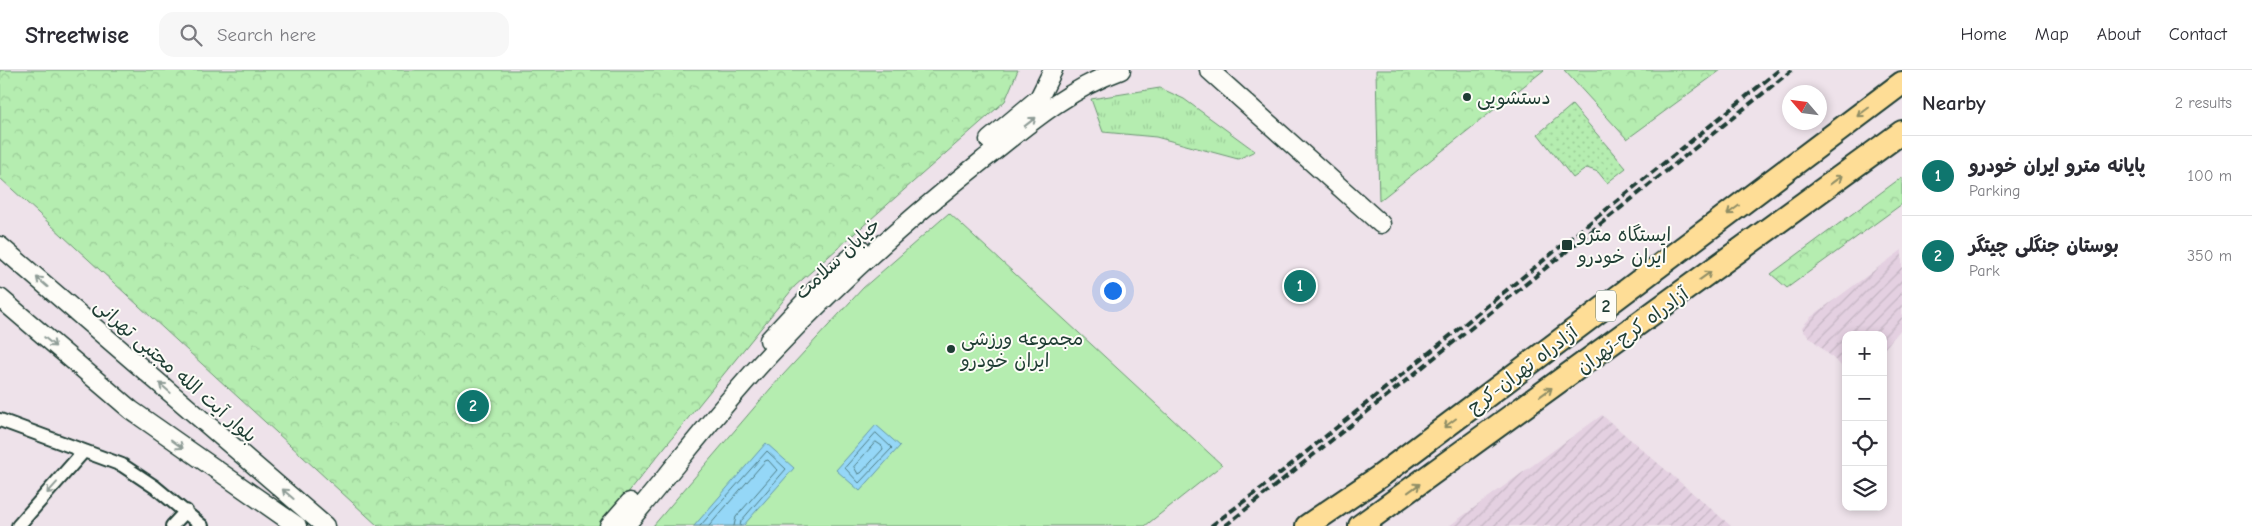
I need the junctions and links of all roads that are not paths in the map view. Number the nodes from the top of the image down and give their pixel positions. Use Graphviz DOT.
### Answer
graph roads {
  1 [pos="1053,70"];
  2 [pos="1121,70"];
  3 [pos="1209,70"];
  4 [pos="1900,83"];
  5 [pos="1902,132"];
  6 [pos="1381,224"];
  7 [pos="0,246"];
  8 [pos="0,298"];
  9 [pos="0,420"];
  10 [pos="84,451"];
  11 [pos="186,511"];
  12 [pos="1374,519"];
  13 [pos="18,526"];
  14 [pos="172,526"];
  15 [pos="202,526"];
  16 [pos="297,526"];
  17 [pos="325,526"];
  18 [pos="609,526"];
  19 [pos="625,526"];
  20 [pos="1307,526"];
  21 [pos="1360,526"];
  1 -- 18 [label="main road, خیابان سلامت"];
  19 -- 2 [label="main road, خیابان سلامت, one-way"];
  3 -- 6 [label="main road"];
  4 -- 20 [label="highway, آزادراه تهران-کرج / 2, one-way"];
  12 -- 5 [label="highway, آزادراه کرج-تهران / 2, one-way"];
  17 -- 7 [label="main road, بلوار آیت الله مجتبی تهرانی, one-way"];
  8 -- 16 [label="main road, one-way"];
  9 -- 10 [label="street"];
  10 -- 11 [label="street"];
  10 -- 13 [label="street, one-way"];
  11 -- 14 [label="street"];
  11 -- 15 [label="street"];
  12 -- 21 [label="highway, آزادراه کرج-تهران / 2"];
}
